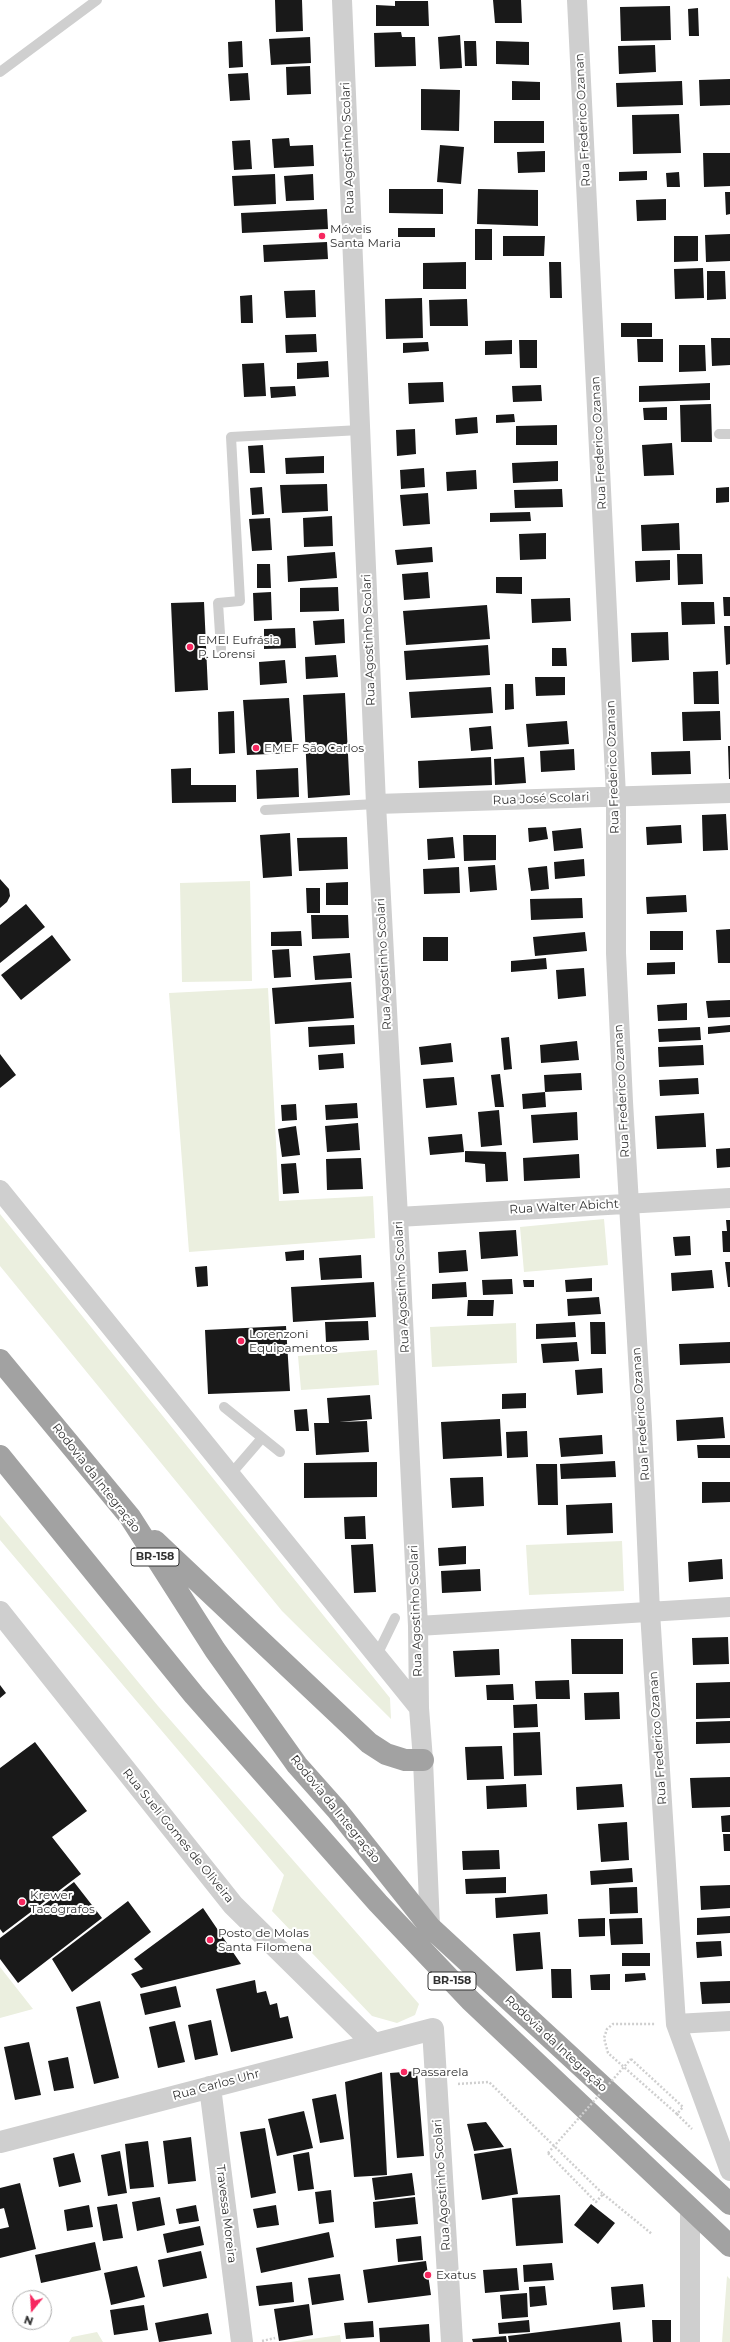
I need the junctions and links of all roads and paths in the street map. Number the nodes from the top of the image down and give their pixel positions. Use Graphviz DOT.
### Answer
graph roads {
  1 [pos="97,0"];
  2 [pos="342,0"];
  3 [pos="577,0"];
  4 [pos="0,72"];
  5 [pos="360,430"];
  6 [pos="719,434"];
  7 [pos="730,434"];
  8 [pos="221,649"];
  9 [pos="730,792"];
  10 [pos="616,796"];
  11 [pos="376,804"];
  12 [pos="265,810"];
  13 [pos="0,1190"];
  14 [pos="730,1198"];
  15 [pos="628,1204"];
  16 [pos="398,1217"];
  17 [pos="0,1360"];
  18 [pos="224,1407"];
  19 [pos="262,1438"];
  20 [pos="280,1452"];
  21 [pos="0,1456"];
  22 [pos="230,1475"];
  23 [pos="130,1517"];
  24 [pos="730,1607"];
  25 [pos="0,1612"];
  26 [pos="650,1612"];
  27 [pos="395,1618"];
  28 [pos="418,1626"];
  29 [pos="376,1657"];
  30 [pos="419,1708"];
  31 [pos="423,1760"];
  32 [pos="430,1927"];
  33 [pos="730,2021"];
  34 [pos="676,2024"];
  35 [pos="433,2029"];
  36 [pos="374,2044"];
  37 [pos="436,2086"];
  38 [pos="210,2087"];
  39 [pos="676,2114"];
  40 [pos="695,2132"];
  41 [pos="0,2142"];
  42 [pos="730,2171"];
  43 [pos="603,2194"];
  44 [pos="730,2204"];
  45 [pos="690,2208"];
  46 [pos="652,2234"];
  47 [pos="730,2246"];
  48 [pos="275,2338"];
  49 [pos="242,2342"];
  50 [pos="259,2342"];
  51 [pos="452,2342"];
  52 [pos="690,2342"];
  1 -- 4 [label="lane"];
  2 -- 5 [label="street, Rua Agostinho Scolari"];
  3 -- 10 [label="street, Rua Frederico Ozanan"];
  5 -- 8 [label="lane"];
  5 -- 11 [label="street, Rua Agostinho Scolari"];
  6 -- 7 [label="lane"];
  9 -- 10 [label="street, Rua José Scolari"];
  10 -- 11 [label="street, Rua José Scolari"];
  10 -- 15 [label="street, Rua Frederico Ozanan"];
  11 -- 12 [label="lane"];
  11 -- 16 [label="street, Rua Agostinho Scolari"];
  13 -- 22 [label="street"];
  14 -- 15 [label="street, Rua Walter Abicht"];
  15 -- 16 [label="street, Rua Walter Abicht"];
  15 -- 26 [label="street, Rua Frederico Ozanan"];
  16 -- 28 [label="street, Rua Agostinho Scolari"];
  17 -- 23 [label="highway, Rodovia da Integração / BR-158"];
  18 -- 19 [label="lane"];
  19 -- 20 [label="lane"];
  19 -- 22 [label="lane"];
  21 -- 45 [label="highway, BR-158"];
  22 -- 29 [label="street"];
  23 -- 31 [label="highway"];
  23 -- 32 [label="highway, Rodovia da Integração / BR-158"];
  24 -- 26 [label="street"];
  25 -- 36 [label="street, Rua Sueli Gomes de Oliveira"];
  26 -- 28 [label="street"];
  26 -- 34 [label="street, Rua Frederico Ozanan"];
  27 -- 29 [label="lane"];
  28 -- 30 [label="street, Rua Agostinho Scolari"];
  29 -- 30 [label="street"];
  30 -- 31 [label="street, Rua Agostinho Scolari"];
  31 -- 32 [label="street, Rua Agostinho Scolari"];
  32 -- 44 [label="highway, Rodovia da Integração / BR-158"];
  33 -- 34 [label="street"];
  34 -- 39 [label="path"];
  34 -- 42 [label="street, Rua Frederico Ozanan"];
  35 -- 36 [label="street, Rua Carlos Uhr"];
  35 -- 37 [label="street, Rua Agostinho Scolari"];
  36 -- 38 [label="street, Rua Carlos Uhr"];
  37 -- 43 [label="path"];
  37 -- 51 [label="street, Rua Agostinho Scolari"];
  38 -- 41 [label="street, Rua Carlos Uhr"];
  38 -- 49 [label="street, Travessa Moreira"];
  39 -- 40 [label="path"];
  39 -- 43 [label="path, bridge"];
  43 -- 46 [label="path"];
  45 -- 47 [label="highway, BR-158"];
  45 -- 52 [label="street"];
  48 -- 50 [label="path"];
}
